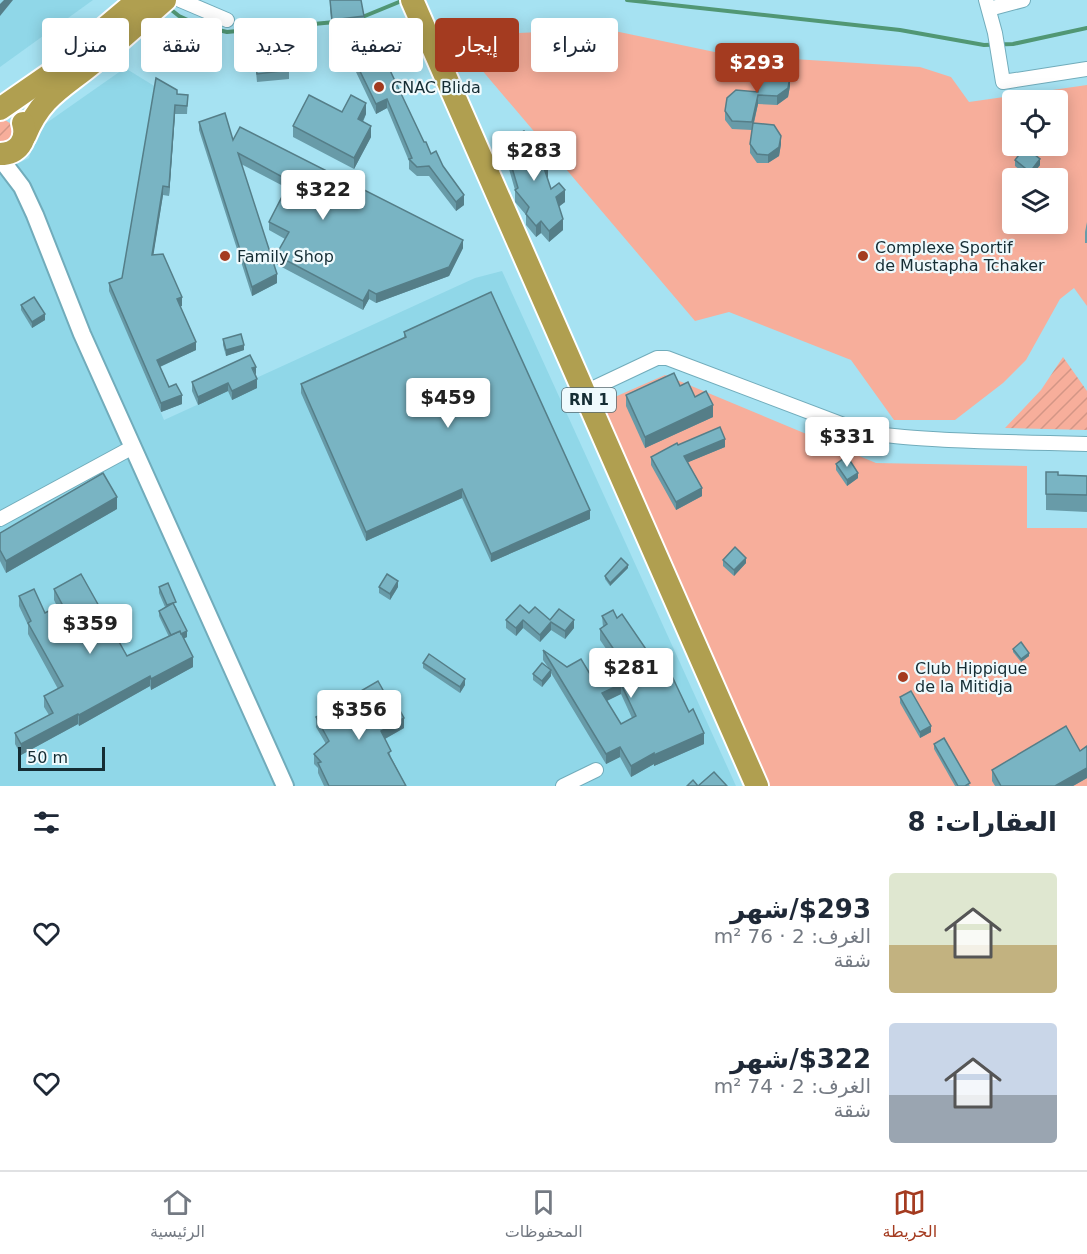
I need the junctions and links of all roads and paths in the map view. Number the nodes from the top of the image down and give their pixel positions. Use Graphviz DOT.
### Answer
graph roads {
  1 [pos="165,0"];
  2 [pos="180,0"];
  3 [pos="1018,1"];
  4 [pos="987,4"];
  5 [pos="409,8"];
  6 [pos="134,11"];
  7 [pos="227,20"];
  8 [pos="1087,69"];
  9 [pos="0,110"];
  10 [pos="24,139"];
  11 [pos="0,156"];
  12 [pos="22,187"];
  13 [pos="585,392"];
  14 [pos="1087,444"];
  15 [pos="133,447"];
  16 [pos="0,519"];
  17 [pos="596,770"];
  18 [pos="285,786"];
  19 [pos="563,786"];
  20 [pos="743,786"];
  21 [pos="757,786"];
  1 -- 6 [label="highway"];
  2 -- 7 [label="street"];
  3 -- 4 [label="street"];
  4 -- 8 [label="street"];
  5 -- 13 [label="highway, RN 1"];
  5 -- 20 [label="highway, RN 1"];
  6 -- 9 [label="highway"];
  6 -- 10 [label="highway"];
  9 -- 10 [label="highway"];
  10 -- 11 [label="highway"];
  10 -- 12 [label="street"];
  11 -- 12 [label="street"];
  12 -- 15 [label="street"];
  13 -- 14 [label="street"];
  13 -- 21 [label="highway, RN 1"];
  15 -- 16 [label="street"];
  15 -- 18 [label="street"];
  17 -- 19 [label="street"];
}
